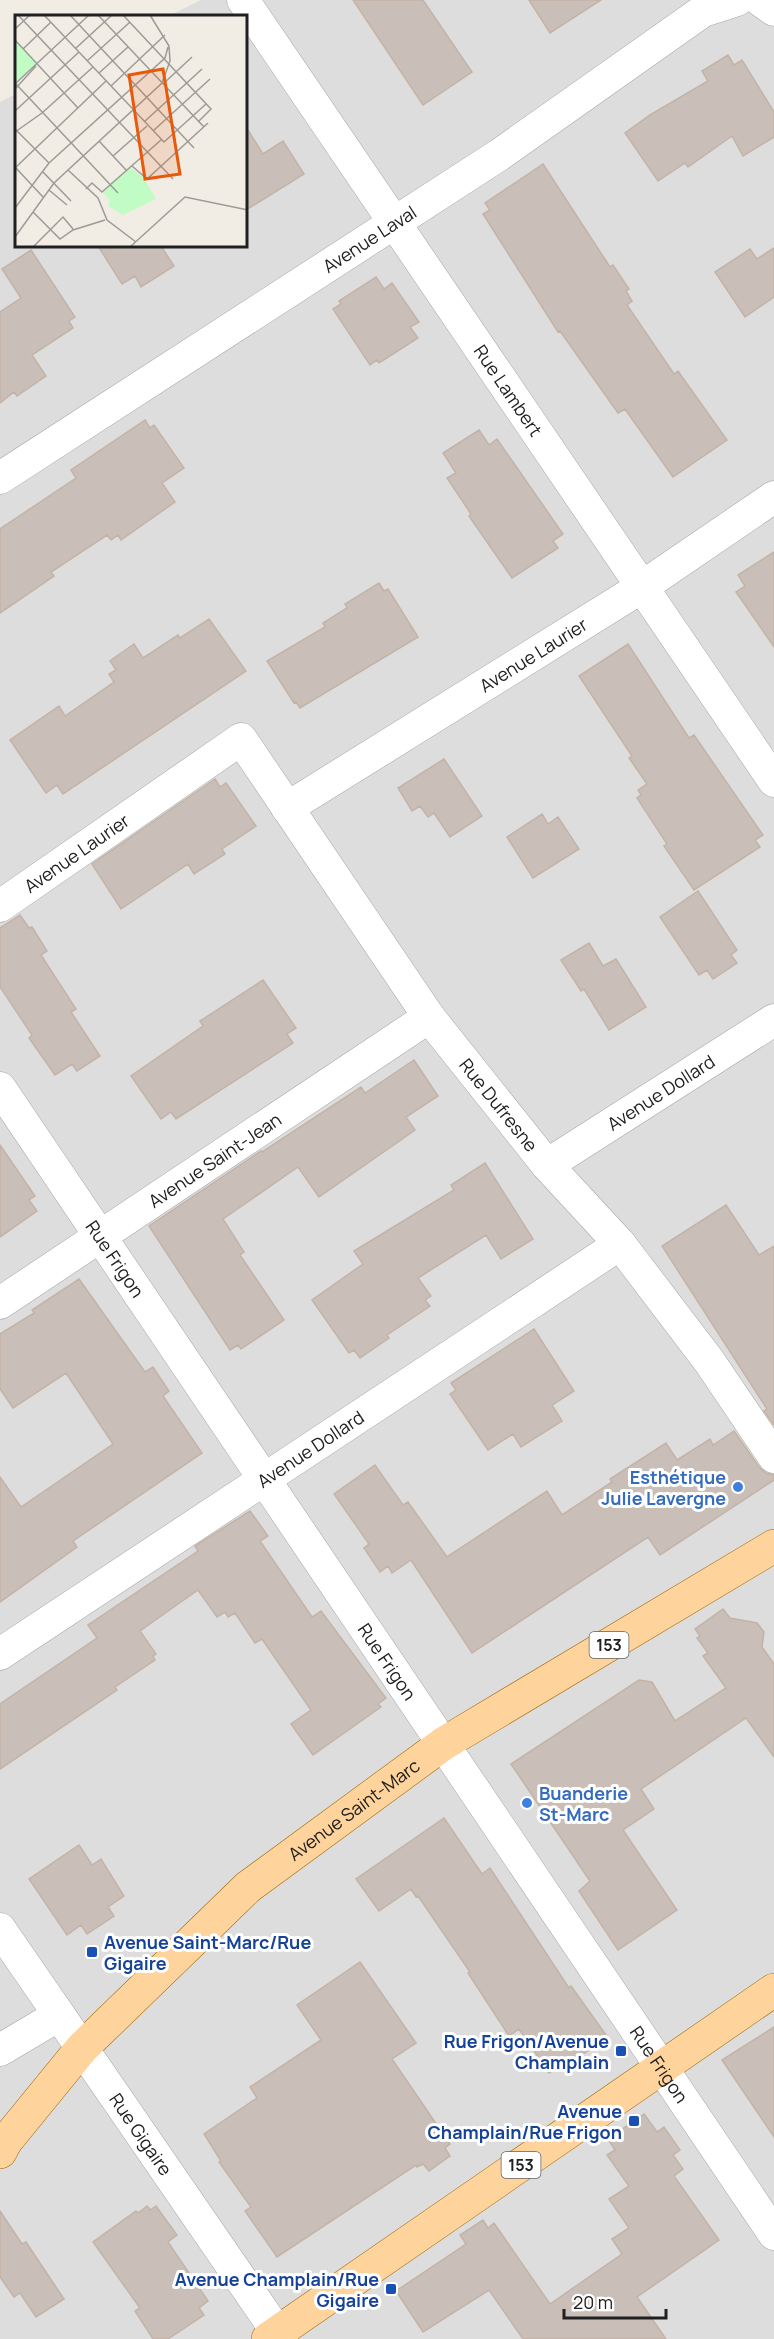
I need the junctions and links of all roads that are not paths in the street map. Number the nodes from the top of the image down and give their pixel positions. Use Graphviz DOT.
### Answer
graph roads {
  1 [pos="243,0"];
  2 [pos="737,0"];
  3 [pos="760,0"];
  4 [pos="774,10"];
  5 [pos="394,222"];
  6 [pos="0,478"];
  7 [pos="774,497"];
  8 [pos="642,587"];
  9 [pos="241,739"];
  10 [pos="774,781"];
  11 [pos="287,808"];
  12 [pos="0,906"];
  13 [pos="429,1017"];
  14 [pos="774,1020"];
  15 [pos="0,1088"];
  16 [pos="547,1165"];
  17 [pos="100,1236"];
  18 [pos="620,1244"];
  19 [pos="0,1304"];
  20 [pos="774,1457"];
  21 [pos="265,1481"];
  22 [pos="774,1546"];
  23 [pos="0,1654"];
  24 [pos="443,1744"];
  25 [pos="0,1929"];
  26 [pos="774,1990"];
  27 [pos="59,2015"];
  28 [pos="82,2048"];
  29 [pos="0,2050"];
  30 [pos="662,2068"];
  31 [pos="0,2152"];
  32 [pos="774,2234"];
  33 [pos="276,2337"];
  1 -- 5 [label="street, Rue Lambert"];
  2 -- 5 [label="street, Avenue Laval"];
  3 -- 4 [label="street"];
  5 -- 6 [label="street, Avenue Laval"];
  5 -- 8 [label="street, Rue Lambert"];
  7 -- 8 [label="street, Avenue Laurier"];
  8 -- 10 [label="street, Rue Lambert"];
  8 -- 11 [label="street, Avenue Laurier"];
  9 -- 11 [label="street, Rue Dufresne"];
  9 -- 12 [label="street, Avenue Laurier"];
  11 -- 13 [label="street, Rue Dufresne"];
  13 -- 16 [label="street, Rue Dufresne"];
  13 -- 17 [label="street, Avenue Saint-Jean"];
  14 -- 16 [label="street, Avenue Dollard"];
  15 -- 17 [label="street, Rue Frigon"];
  16 -- 18 [label="street, Rue Dufresne"];
  17 -- 19 [label="street, Avenue Saint-Jean"];
  17 -- 21 [label="street, Rue Frigon"];
  18 -- 20 [label="street, Rue Dufresne"];
  18 -- 21 [label="street, Avenue Dollard"];
  21 -- 23 [label="street, Avenue Dollard"];
  21 -- 24 [label="street, Rue Frigon"];
  22 -- 24 [label="main road, Avenue Saint-Marc / 153"];
  24 -- 28 [label="main road, Avenue Saint-Marc / 153"];
  24 -- 30 [label="street, Rue Frigon"];
  25 -- 27 [label="street, Rue Gigaire"];
  26 -- 30 [label="main road, 153"];
  27 -- 28 [label="street, Rue Gigaire"];
  27 -- 29 [label="street"];
  28 -- 31 [label="main road, Avenue Saint-Marc / 153"];
  28 -- 33 [label="street, Rue Gigaire"];
  30 -- 32 [label="street, Rue Frigon"];
  30 -- 33 [label="main road, 153"];
}
